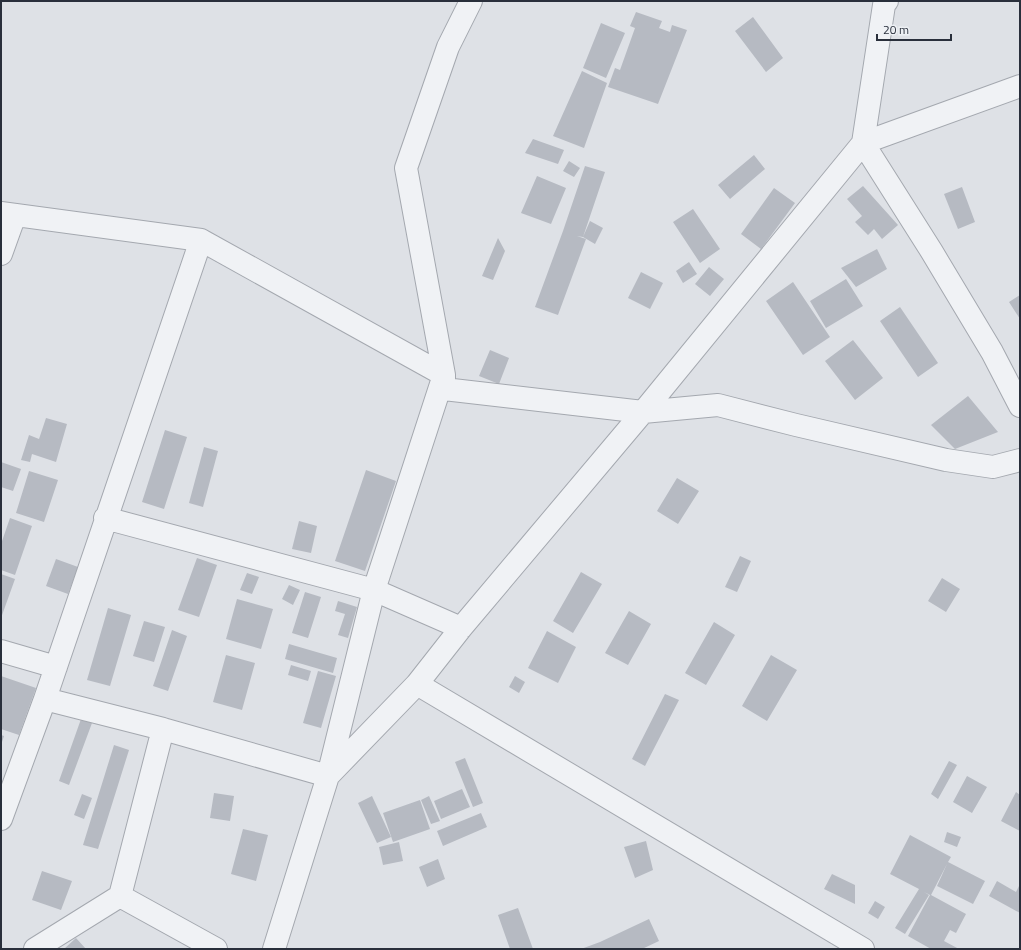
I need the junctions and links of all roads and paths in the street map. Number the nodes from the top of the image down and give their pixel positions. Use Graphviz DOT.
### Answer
graph roads {
  1 [pos="471,1"];
  2 [pos="887,1"];
  3 [pos="1020,86"];
  4 [pos="863,143"];
  5 [pos="8,214"];
  6 [pos="201,240"];
  7 [pos="1,254"];
  8 [pos="444,375"];
  9 [pos="1020,406"];
  10 [pos="643,412"];
  11 [pos="1020,460"];
  12 [pos="105,518"];
  13 [pos="374,590"];
  14 [pos="461,628"];
  15 [pos="1,651"];
  16 [pos="56,667"];
  17 [pos="417,684"];
  18 [pos="45,699"];
  19 [pos="163,729"];
  20 [pos="328,776"];
  21 [pos="1,819"];
  22 [pos="120,896"];
  23 [pos="35,949"];
  24 [pos="216,949"];
  25 [pos="274,949"];
  26 [pos="863,949"];
  1 -- 8 [label="street"];
  2 -- 4 [label="street"];
  3 -- 4 [label="street"];
  4 -- 9 [label="street"];
  4 -- 10 [label="street"];
  5 -- 6 [label="street"];
  5 -- 7 [label="street"];
  6 -- 8 [label="street"];
  6 -- 12 [label="street"];
  8 -- 10 [label="street"];
  8 -- 13 [label="street"];
  10 -- 11 [label="street"];
  10 -- 14 [label="street"];
  12 -- 13 [label="street"];
  12 -- 16 [label="street"];
  13 -- 14 [label="street"];
  13 -- 20 [label="street"];
  14 -- 17 [label="street"];
  15 -- 16 [label="street"];
  16 -- 18 [label="street"];
  17 -- 20 [label="street"];
  17 -- 26 [label="street"];
  18 -- 19 [label="street"];
  18 -- 21 [label="street"];
  19 -- 20 [label="street"];
  19 -- 22 [label="street"];
  20 -- 25 [label="street"];
  22 -- 23 [label="street"];
  22 -- 24 [label="street"];
}
